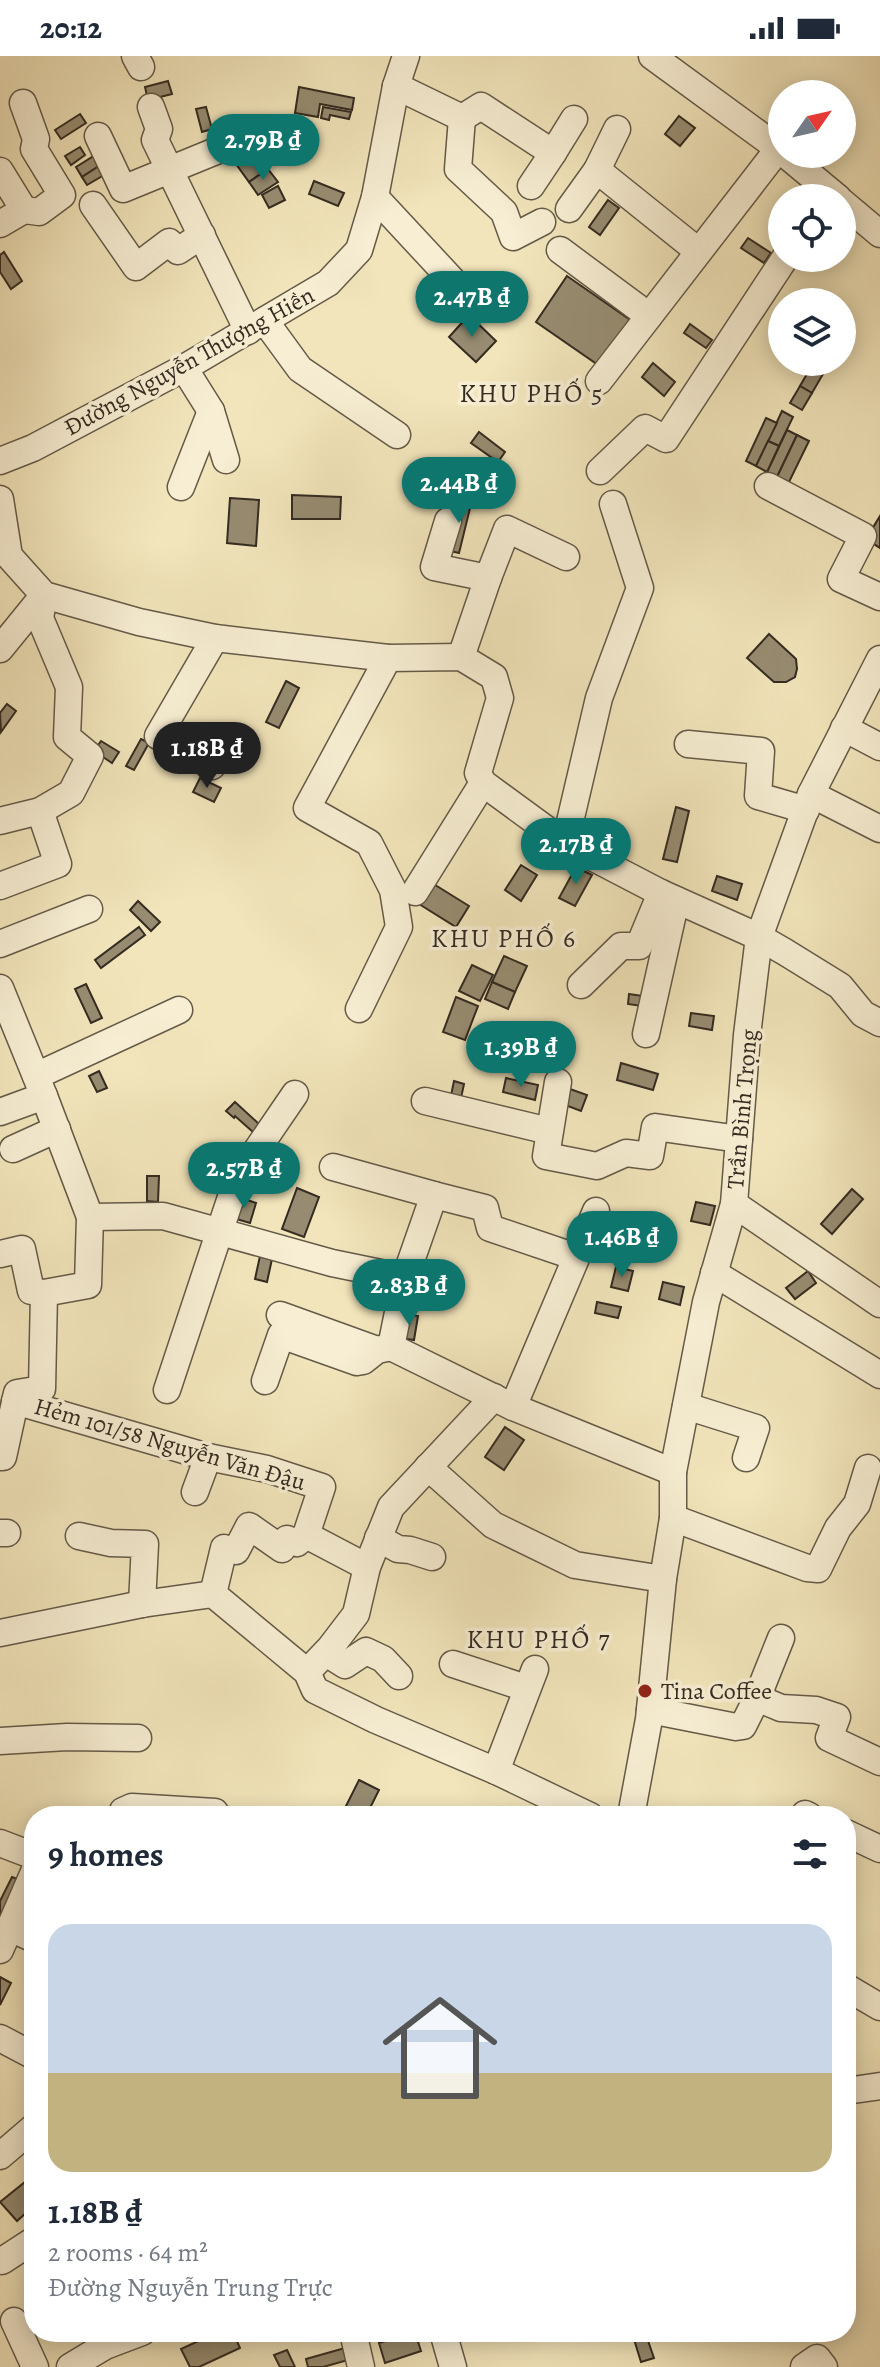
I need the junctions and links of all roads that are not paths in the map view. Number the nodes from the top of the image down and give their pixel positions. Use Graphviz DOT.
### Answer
graph roads {
  1 [pos="406,56"];
  2 [pos="652,56"];
  3 [pos="396,86"];
  4 [pos="23,103"];
  5 [pos="151,107"];
  6 [pos="462,118"];
  7 [pos="574,119"];
  8 [pos="617,129"];
  9 [pos="98,136"];
  10 [pos="768,141"];
  11 [pos="233,144"];
  12 [pos="553,153"];
  13 [pos="768,168"];
  14 [pos="801,168"];
  15 [pos="169,170"];
  16 [pos="597,170"];
  17 [pos="0,171"];
  18 [pos="819,184"];
  19 [pos="531,186"];
  20 [pos="375,197"];
  21 [pos="93,205"];
  22 [pos="569,209"];
  23 [pos="856,215"];
  24 [pos="6,220"];
  25 [pos="542,222"];
  26 [pos="880,234"];
  27 [pos="202,235"];
  28 [pos="560,250"];
  29 [pos="698,251"];
  30 [pos="776,272"];
  31 [pos="466,295"];
  32 [pos="649,316"];
  33 [pos="257,326"];
  34 [pos="184,368"];
  35 [pos="599,381"];
  36 [pos="211,411"];
  37 [pos="397,435"];
  38 [pos="226,460"];
  39 [pos="0,461"];
  40 [pos="600,471"];
  41 [pos="768,486"];
  42 [pos="181,487"];
  43 [pos="0,499"];
  44 [pos="613,504"];
  45 [pos="448,521"];
  46 [pos="566,557"];
  47 [pos="488,578"];
  48 [pos="44,595"];
  49 [pos="880,597"];
  50 [pos="215,638"];
  51 [pos="0,649"];
  52 [pos="461,657"];
  53 [pos="388,658"];
  54 [pos="880,659"];
  55 [pos="844,728"];
  56 [pos="688,744"];
  57 [pos="880,747"];
  58 [pos="212,766"];
  59 [pos="483,783"];
  60 [pos="808,802"];
  61 [pos="40,811"];
  62 [pos="0,821"];
  63 [pos="880,829"];
  64 [pos="565,843"];
  65 [pos="0,886"];
  66 [pos="415,892"];
  67 [pos="669,897"];
  68 [pos="89,909"];
  69 [pos="759,937"];
  70 [pos="0,944"];
  71 [pos="581,985"];
  72 [pos="0,988"];
  73 [pos="359,1009"];
  74 [pos="179,1010"];
  75 [pos="880,1023"];
  76 [pos="646,1034"];
  77 [pos="558,1082"];
  78 [pos="40,1086"];
  79 [pos="295,1094"];
  80 [pos="425,1101"];
  81 [pos="0,1112"];
  82 [pos="57,1129"];
  83 [pos="549,1131"];
  84 [pos="739,1139"];
  85 [pos="13,1149"];
  86 [pos="333,1167"];
  87 [pos="434,1195"];
  88 [pos="734,1204"];
  89 [pos="596,1211"];
  90 [pos="90,1217"];
  91 [pos="221,1232"];
  92 [pos="0,1254"];
  93 [pos="576,1257"];
  94 [pos="714,1273"];
  95 [pos="405,1278"];
  96 [pos="44,1293"];
  97 [pos="880,1304"];
  98 [pos="280,1315"];
  99 [pos="384,1348"];
  100 [pos="880,1375"];
  101 [pos="265,1381"];
  102 [pos="167,1390"];
  103 [pos="15,1401"];
  104 [pos="503,1402"];
  105 [pos="686,1406"];
  106 [pos="0,1457"];
  107 [pos="208,1457"];
  108 [pos="746,1458"];
  109 [pos="428,1467"];
  110 [pos="868,1468"];
  111 [pos="673,1472"];
  112 [pos="195,1492"];
  113 [pos="673,1518"];
  114 [pos="306,1535"];
  115 [pos="79,1536"];
  116 [pos="378,1538"];
  117 [pos="432,1557"];
  118 [pos="367,1567"];
  119 [pos="663,1579"];
  120 [pos="213,1594"];
  121 [pos="142,1604"];
  122 [pos="0,1633"];
  123 [pos="781,1638"];
  124 [pos="326,1653"];
  125 [pos="453,1664"];
  126 [pos="307,1672"];
  127 [pos="399,1676"];
  128 [pos="757,1698"];
  129 [pos="650,1710"];
  130 [pos="138,1738"];
  131 [pos="0,1741"];
  132 [pos="880,1762"];
  133 [pos="496,1771"];
  134 [pos="569,1806"];
  135 [pos="633,1806"];
  136 [pos="856,1838"];
  137 [pos="0,1843"];
  138 [pos="880,1849"];
  139 [pos="24,1852"];
  140 [pos="24,1895"];
  141 [pos="5,1939"];
  142 [pos="856,1993"];
  143 [pos="880,2007"];
  144 [pos="0,2038"];
  145 [pos="24,2051"];
  146 [pos="880,2086"];
  147 [pos="856,2090"];
  148 [pos="24,2136"];
  149 [pos="0,2156"];
  150 [pos="24,2247"];
  151 [pos="2,2261"];
  152 [pos="16,2318"];
  153 [pos="24,2339"];
  154 [pos="25,2342"];
  155 [pos="99,2342"];
  156 [pos="355,2342"];
  157 [pos="446,2342"];
  158 [pos="35,2367"];
  159 [pos="70,2367"];
  160 [pos="361,2367"];
  161 [pos="453,2367"];
  162 [pos="804,2367"];
  163 [pos="824,2367"];
  1 -- 3 [label="street, Đường Nguyễn Thượng Hiền"];
  2 -- 10 [label="street"];
  3 -- 6 [label="street"];
  3 -- 20 [label="street, Đường Nguyễn Thượng Hiền"];
  4 -- 24 [label="street"];
  5 -- 15 [label="street"];
  6 -- 12 [label="street"];
  6 -- 25 [label="street"];
  7 -- 12 [label="street"];
  8 -- 16 [label="street"];
  9 -- 15 [label="street"];
  11 -- 15 [label="street"];
  12 -- 19 [label="street"];
  13 -- 29 [label="street"];
  14 -- 18 [label="street"];
  15 -- 27 [label="street"];
  16 -- 22 [label="street"];
  16 -- 29 [label="street"];
  17 -- 24 [label="street"];
  20 -- 31 [label="street"];
  20 -- 33 [label="street, Đường Nguyễn Thượng Hiền"];
  21 -- 27 [label="street"];
  23 -- 26 [label="street"];
  27 -- 33 [label="street"];
  28 -- 32 [label="street"];
  29 -- 32 [label="street"];
  30 -- 40 [label="street"];
  32 -- 35 [label="street"];
  33 -- 34 [label="street, Đường Nguyễn Thượng Hiền"];
  33 -- 37 [label="street"];
  34 -- 36 [label="street"];
  34 -- 39 [label="street, Đường Nguyễn Thượng Hiền"];
  36 -- 38 [label="street"];
  36 -- 42 [label="street"];
  41 -- 49 [label="street"];
  43 -- 48 [label="street"];
  44 -- 64 [label="street"];
  45 -- 47 [label="street"];
  46 -- 47 [label="street"];
  47 -- 52 [label="street"];
  48 -- 50 [label="street"];
  48 -- 51 [label="street"];
  48 -- 61 [label="street"];
  50 -- 53 [label="street"];
  50 -- 58 [label="street"];
  52 -- 53 [label="street"];
  52 -- 59 [label="street"];
  53 -- 73 [label="street"];
  54 -- 55 [label="street, Trần Bình Trọng"];
  55 -- 57 [label="street"];
  55 -- 60 [label="street, Trần Bình Trọng"];
  56 -- 60 [label="street"];
  59 -- 64 [label="street"];
  59 -- 66 [label="street"];
  60 -- 63 [label="street"];
  60 -- 69 [label="street, Trần Bình Trọng"];
  61 -- 62 [label="street"];
  61 -- 65 [label="street"];
  64 -- 67 [label="street"];
  67 -- 69 [label="street"];
  67 -- 71 [label="street"];
  67 -- 76 [label="street"];
  68 -- 70 [label="street"];
  69 -- 75 [label="street"];
  69 -- 84 [label="street, Trần Bình Trọng"];
  72 -- 78 [label="street"];
  74 -- 78 [label="street"];
  77 -- 83 [label="street"];
  78 -- 81 [label="street"];
  78 -- 82 [label="street"];
  79 -- 91 [label="street"];
  80 -- 83 [label="street"];
  82 -- 85 [label="street"];
  82 -- 90 [label="street"];
  83 -- 84 [label="street"];
  84 -- 88 [label="street, Trần Bình Trọng"];
  86 -- 87 [label="street"];
  87 -- 93 [label="street"];
  87 -- 95 [label="street"];
  88 -- 94 [label="street, Trần Bình Trọng"];
  88 -- 97 [label="street"];
  89 -- 93 [label="street"];
  90 -- 91 [label="street"];
  90 -- 96 [label="street"];
  91 -- 95 [label="street"];
  91 -- 102 [label="street"];
  92 -- 96 [label="street"];
  93 -- 104 [label="street"];
  94 -- 100 [label="street"];
  94 -- 105 [label="street, Trần Bình Trọng"];
  95 -- 99 [label="street"];
  96 -- 103 [label="street"];
  98 -- 99 [label="street"];
  99 -- 101 [label="street"];
  99 -- 104 [label="street"];
  103 -- 106 [label="street"];
  103 -- 107 [label="street, Hẻm 101/58 Nguyễn Văn Đậu"];
  104 -- 109 [label="street"];
  104 -- 111 [label="street"];
  105 -- 108 [label="street"];
  105 -- 111 [label="street, Trần Bình Trọng"];
  107 -- 112 [label="street"];
  107 -- 114 [label="street, Hẻm 101/58 Nguyễn Văn Đậu"];
  109 -- 116 [label="street"];
  109 -- 119 [label="street"];
  110 -- 113 [label="street"];
  111 -- 113 [label="street, Trần Bình Trọng"];
  113 -- 119 [label="street, Trần Bình Trọng"];
  114 -- 118 [label="street"];
  114 -- 120 [label="street"];
  115 -- 121 [label="street"];
  116 -- 117 [label="street"];
  116 -- 118 [label="street"];
  118 -- 124 [label="street"];
  119 -- 129 [label="street, Trần Bình Trọng"];
  120 -- 121 [label="street"];
  120 -- 126 [label="street"];
  121 -- 122 [label="street"];
  123 -- 128 [label="street"];
  124 -- 126 [label="street"];
  124 -- 127 [label="street"];
  125 -- 133 [label="street"];
  126 -- 133 [label="street"];
  128 -- 129 [label="street"];
  128 -- 132 [label="street"];
  129 -- 135 [label="street, Trần Bình Trọng"];
  130 -- 131 [label="street"];
  133 -- 134 [label="street"];
  136 -- 138 [label="street"];
  137 -- 139 [label="street"];
  140 -- 141 [label="street"];
  142 -- 143 [label="street"];
  144 -- 145 [label="street"];
  146 -- 147 [label="street"];
  148 -- 149 [label="street"];
  150 -- 151 [label="street"];
  152 -- 153 [label="street"];
  154 -- 158 [label="street"];
  155 -- 159 [label="street"];
  156 -- 160 [label="street"];
  157 -- 161 [label="street"];
  162 -- 163 [label="street"];
}
